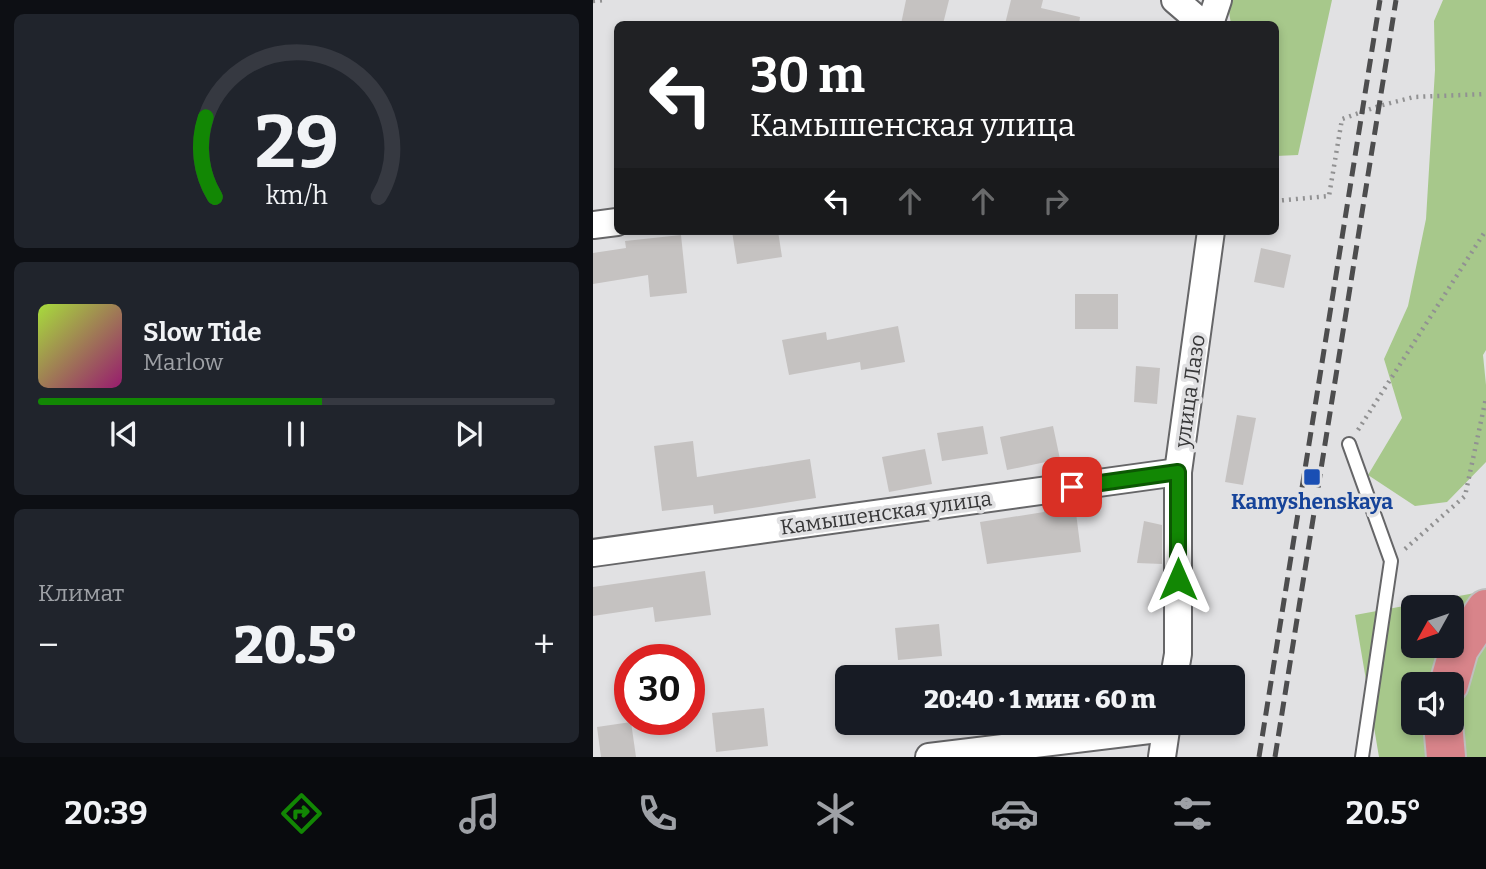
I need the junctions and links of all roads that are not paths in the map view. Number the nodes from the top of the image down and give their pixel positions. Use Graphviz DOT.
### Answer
graph roads {
  1 [pos="1175,0"];
  2 [pos="1218,0"];
  3 [pos="1200,21"];
  4 [pos="1211,21"];
  5 [pos="614,222"];
  6 [pos="593,225"];
  7 [pos="1210,235"];
  8 [pos="1349,444"];
  9 [pos="1178,472"];
  10 [pos="593,553"];
  11 [pos="1486,609"];
  12 [pos="1176,665"];
  13 [pos="1452,672"];
  14 [pos="1098,735"];
  15 [pos="1166,735"];
  16 [pos="1444,735"];
  17 [pos="929,757"];
  18 [pos="1162,757"];
  19 [pos="1362,757"];
  20 [pos="1446,757"];
  1 -- 3 [label="street"];
  2 -- 4 [label="street"];
  5 -- 6 [label="street"];
  7 -- 9 [label="street, улица Лазо"];
  8 -- 19 [label="lane"];
  9 -- 10 [label="street, Камышенская улица"];
  9 -- 12 [label="street, улица Лазо"];
  11 -- 13 [label="highway"];
  14 -- 17 [label="street"];
  15 -- 18 [label="street"];
  16 -- 20 [label="highway"];
}
